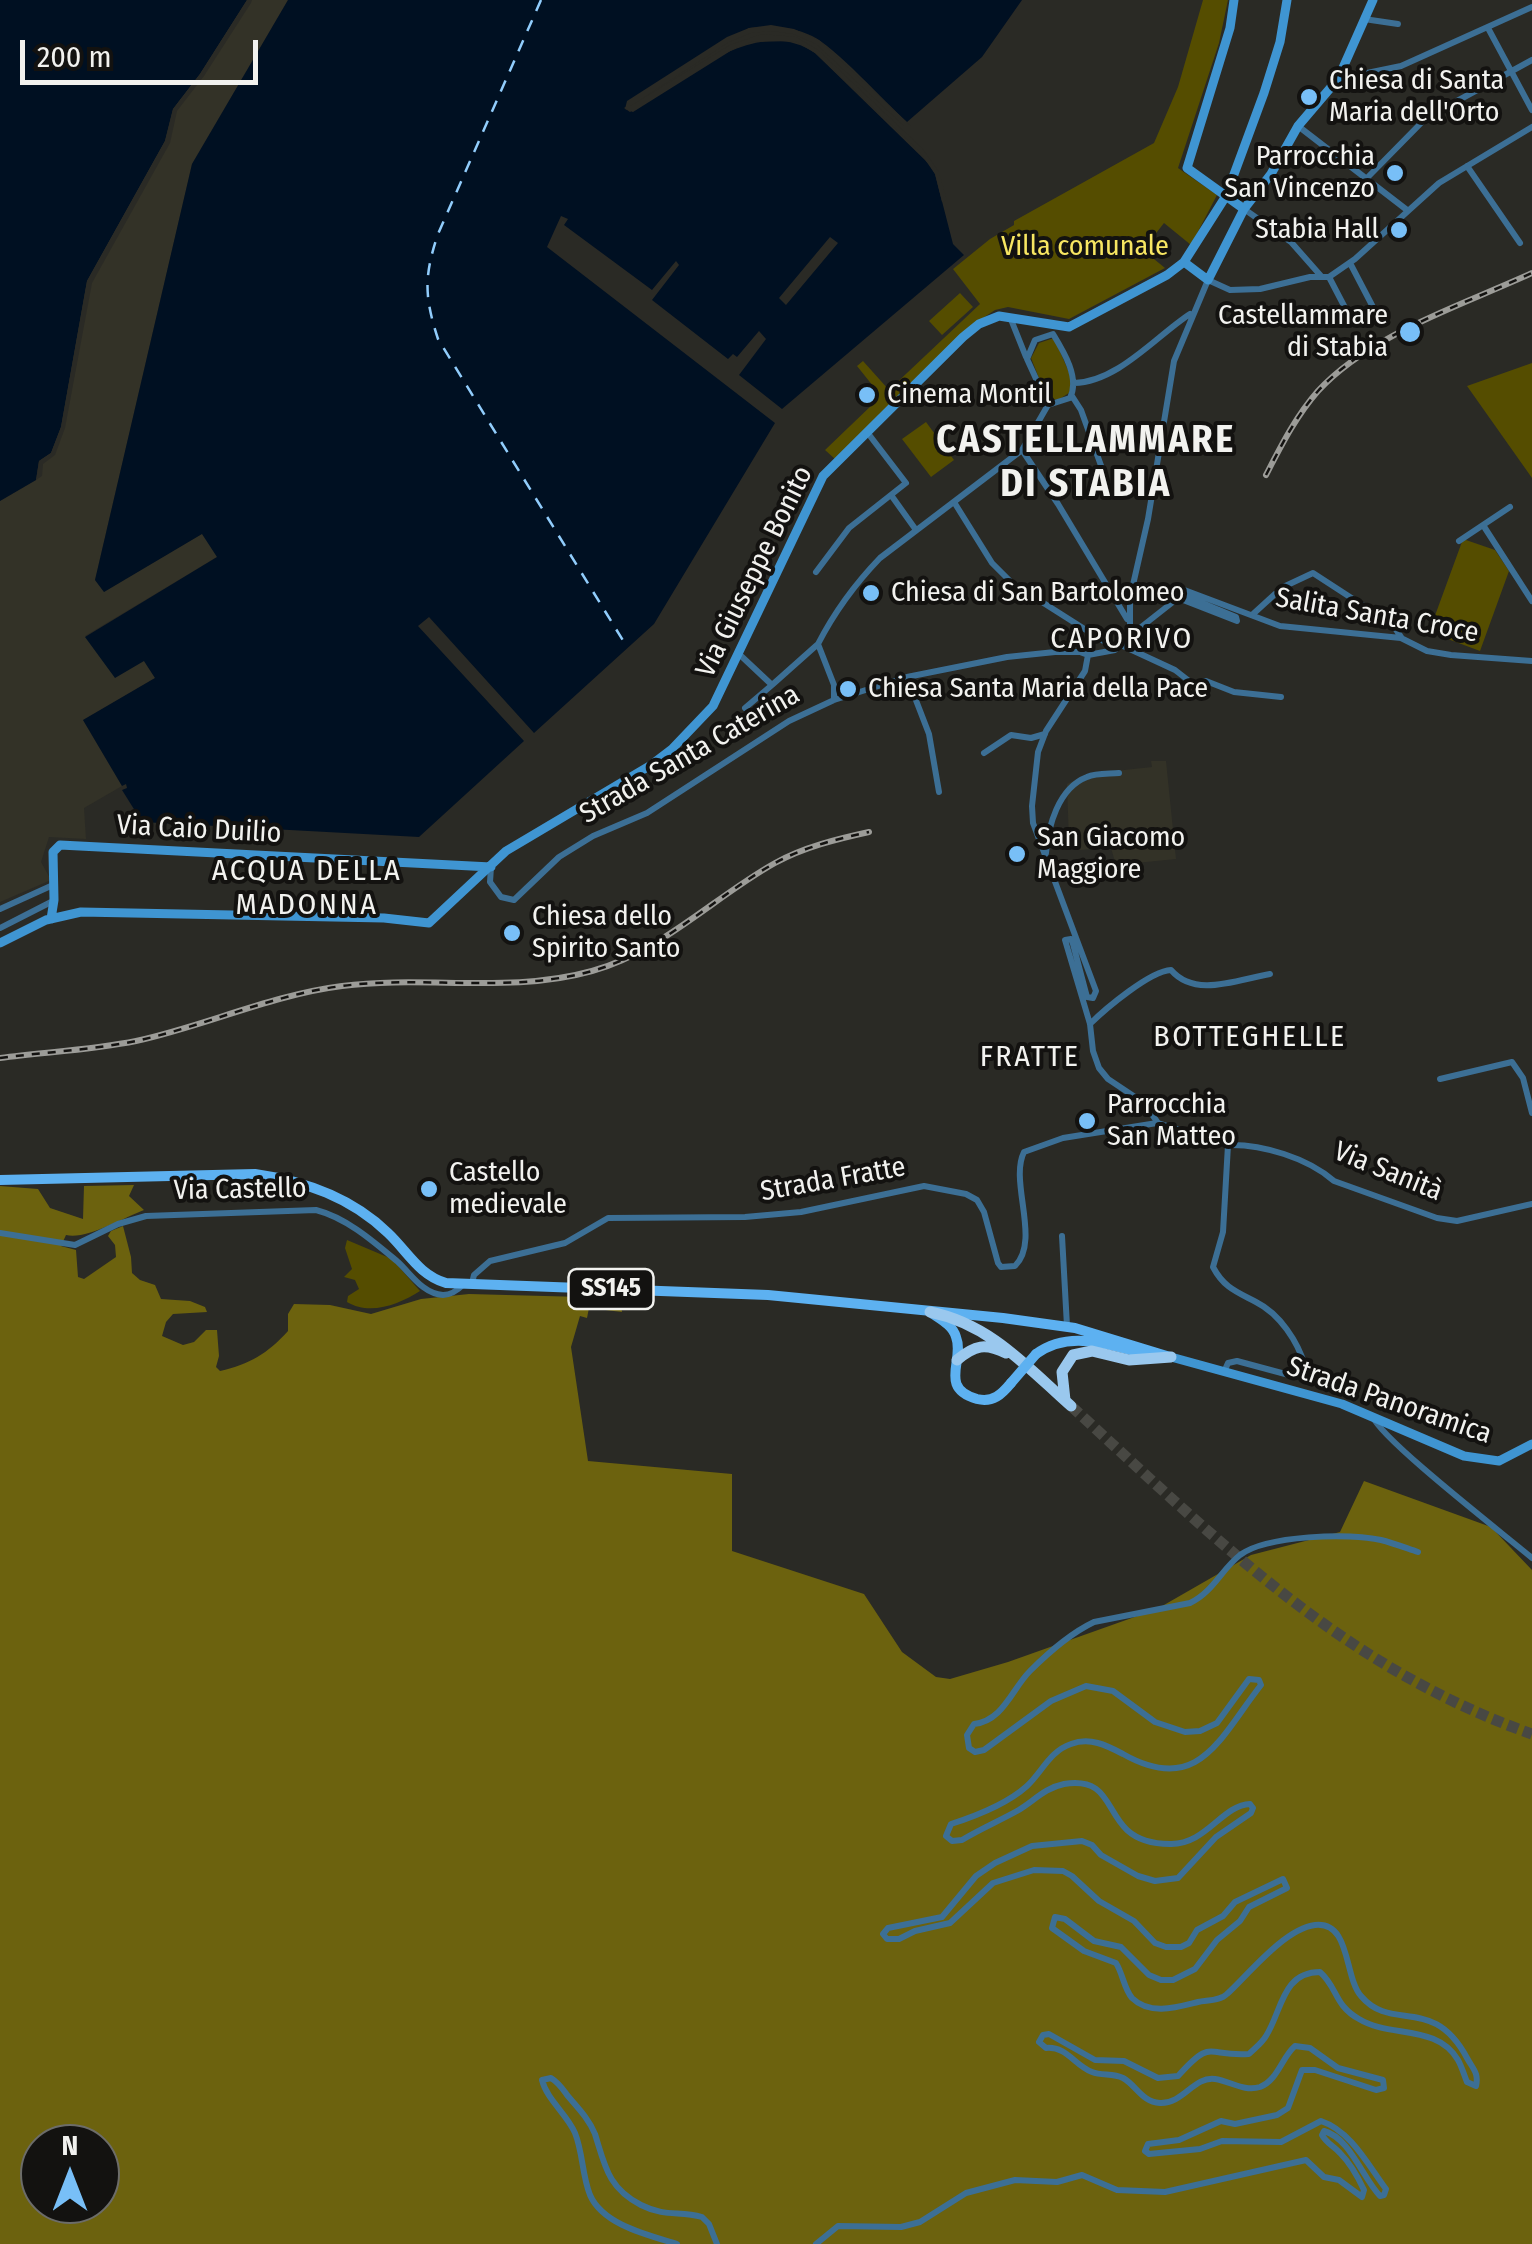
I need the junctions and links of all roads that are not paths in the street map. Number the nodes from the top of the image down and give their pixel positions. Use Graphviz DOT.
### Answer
graph roads {
  1 [pos="1234,0"];
  2 [pos="1287,0"];
  3 [pos="1373,0"];
  4 [pos="1532,7"];
  5 [pos="1364,18"];
  6 [pos="1398,24"];
  7 [pos="1488,28"];
  8 [pos="1532,60"];
  9 [pos="1510,72"];
  10 [pos="1338,80"];
  11 [pos="1532,110"];
  12 [pos="1298,126"];
  13 [pos="1532,128"];
  14 [pos="1468,166"];
  15 [pos="1366,178"];
  16 [pos="1226,196"];
  17 [pos="1244,208"];
  18 [pos="1407,210"];
  19 [pos="1520,243"];
  20 [pos="1184,262"];
  21 [pos="1350,263"];
  22 [pos="1325,276"];
  23 [pos="1208,280"];
  24 [pos="1191,313"];
  25 [pos="1004,316"];
  26 [pos="1054,329"];
  27 [pos="1027,359"];
  28 [pos="1074,383"];
  29 [pos="1071,395"];
  30 [pos="1048,405"];
  31 [pos="868,432"];
  32 [pos="1022,450"];
  33 [pos="1108,484"];
  34 [pos="890,495"];
  35 [pos="954,502"];
  36 [pos="1510,507"];
  37 [pos="1483,526"];
  38 [pos="916,530"];
  39 [pos="1458,541"];
  40 [pos="816,572"];
  41 [pos="1532,601"];
  42 [pos="1252,615"];
  43 [pos="1128,620"];
  44 [pos="1130,636"];
  45 [pos="1401,638"];
  46 [pos="818,644"];
  47 [pos="1119,647"];
  48 [pos="739,654"];
  49 [pos="1084,654"];
  50 [pos="1532,660"];
  51 [pos="907,676"];
  52 [pos="773,683"];
  53 [pos="1281,697"];
  54 [pos="834,700"];
  55 [pos="745,708"];
  56 [pos="1043,735"];
  57 [pos="984,754"];
  58 [pos="1119,773"];
  59 [pos="939,792"];
  60 [pos="1046,859"];
  61 [pos="491,867"];
  62 [pos="54,881"];
  63 [pos="54,900"];
  64 [pos="0,910"];
  65 [pos="66,914"];
  66 [pos="51,918"];
  67 [pos="0,928"];
  68 [pos="0,943"];
  69 [pos="1270,974"];
  70 [pos="1090,1024"];
  71 [pos="1440,1079"];
  72 [pos="1532,1113"];
  73 [pos="1158,1123"];
  74 [pos="1228,1146"];
  75 [pos="0,1180"];
  76 [pos="1532,1204"];
  77 [pos="0,1233"];
  78 [pos="1062,1236"];
  79 [pos="468,1284"];
  80 [pos="930,1312"];
  81 [pos="1067,1326"];
  82 [pos="1171,1357"];
  83 [pos="957,1360"];
  84 [pos="1023,1362"];
  85 [pos="1224,1372"];
  86 [pos="1372,1414"];
  87 [pos="1532,1444"];
  88 [pos="1418,1552"];
  89 [pos="1532,1558"];
  90 [pos="677,2244"];
  91 [pos="717,2244"];
  92 [pos="816,2244"];
  1 -- 16 [label="street"];
  2 -- 16 [label="street"];
  3 -- 5 [label="street"];
  4 -- 7 [label="street"];
  5 -- 6 [label="street"];
  5 -- 10 [label="street"];
  7 -- 9 [label="street"];
  7 -- 10 [label="street"];
  8 -- 9 [label="street"];
  9 -- 11 [label="street"];
  9 -- 15 [label="street"];
  10 -- 12 [label="street"];
  12 -- 15 [label="street"];
  12 -- 17 [label="street"];
  13 -- 14 [label="street"];
  14 -- 18 [label="street"];
  14 -- 19 [label="street"];
  15 -- 18 [label="street"];
  16 -- 17 [label="street"];
  16 -- 20 [label="street"];
  17 -- 22 [label="street"];
  17 -- 23 [label="street"];
  18 -- 21 [label="street"];
  20 -- 23 [label="street"];
  20 -- 26 [label="street"];
  21 -- 22 [label="street"];
  21 -- 22 [label="street"];
  22 -- 23 [label="street"];
  23 -- 24 [label="street"];
  24 -- 28 [label="street"];
  24 -- 43 [label="street"];
  25 -- 26 [label="street"];
  25 -- 27 [label="street"];
  25 -- 31 [label="street, Via Giuseppe Bonito"];
  26 -- 27 [label="street"];
  26 -- 28 [label="street"];
  27 -- 30 [label="street"];
  28 -- 29 [label="street"];
  29 -- 30 [label="street"];
  29 -- 33 [label="street"];
  30 -- 32 [label="street"];
  31 -- 34 [label="street"];
  31 -- 48 [label="street, Via Giuseppe Bonito"];
  32 -- 35 [label="street"];
  32 -- 43 [label="street"];
  34 -- 38 [label="street"];
  34 -- 40 [label="street"];
  35 -- 38 [label="street"];
  35 -- 47 [label="street"];
  36 -- 37 [label="street"];
  37 -- 39 [label="street"];
  37 -- 41 [label="street"];
  38 -- 46 [label="street"];
  42 -- 44 [label="street, Salita Santa Croce"];
  42 -- 45 [label="street, Salita Santa Croce"];
  42 -- 45 [label="street"];
  43 -- 44 [label="street"];
  44 -- 47 [label="street"];
  45 -- 50 [label="street, Salita Santa Croce"];
  46 -- 52 [label="street"];
  46 -- 54 [label="street"];
  47 -- 49 [label="street, Strada Santa Caterina"];
  47 -- 53 [label="street"];
  48 -- 52 [label="street"];
  48 -- 61 [label="street, Via Giuseppe Bonito"];
  49 -- 51 [label="street, Strada Santa Caterina"];
  49 -- 56 [label="street"];
  51 -- 54 [label="street, Strada Santa Caterina"];
  51 -- 59 [label="street"];
  52 -- 55 [label="street"];
  54 -- 61 [label="street, Strada Santa Caterina"];
  56 -- 57 [label="street"];
  56 -- 60 [label="street"];
  58 -- 60 [label="street"];
  60 -- 70 [label="street"];
  61 -- 62 [label="street, Via Caio Duilio"];
  61 -- 65 [label="street, Via Giuseppe Bonito"];
  62 -- 63 [label="street"];
  62 -- 64 [label="street"];
  63 -- 65 [label="street"];
  63 -- 66 [label="street"];
  63 -- 67 [label="street"];
  65 -- 66 [label="street, Via Giuseppe Bonito"];
  66 -- 68 [label="street, Via Giuseppe Bonito"];
  69 -- 70 [label="street"];
  70 -- 73 [label="street"];
  71 -- 72 [label="street"];
  73 -- 74 [label="street, Via Sanità"];
  73 -- 79 [label="street, Strada Fratte"];
  74 -- 76 [label="street, Via Sanità"];
  74 -- 85 [label="street"];
  75 -- 79 [label="main road, SS145"];
  77 -- 79 [label="street, Via Castello"];
  78 -- 81 [label="street"];
  79 -- 80 [label="main road, SS145"];
  80 -- 81 [label="main road"];
  80 -- 83 [label="main road"];
  80 -- 84 [label="highway, SS145"];
  81 -- 82 [label="main road"];
  82 -- 83 [label="main road, bridge"];
  82 -- 84 [label="highway, SS145"];
  82 -- 85 [label="street, Strada Panoramica"];
  83 -- 84 [label="highway"];
  85 -- 86 [label="street, Strada Panoramica"];
  86 -- 87 [label="street, Strada Panoramica"];
  86 -- 89 [label="street"];
  88 -- 92 [label="street"];
  90 -- 91 [label="street"];
}
